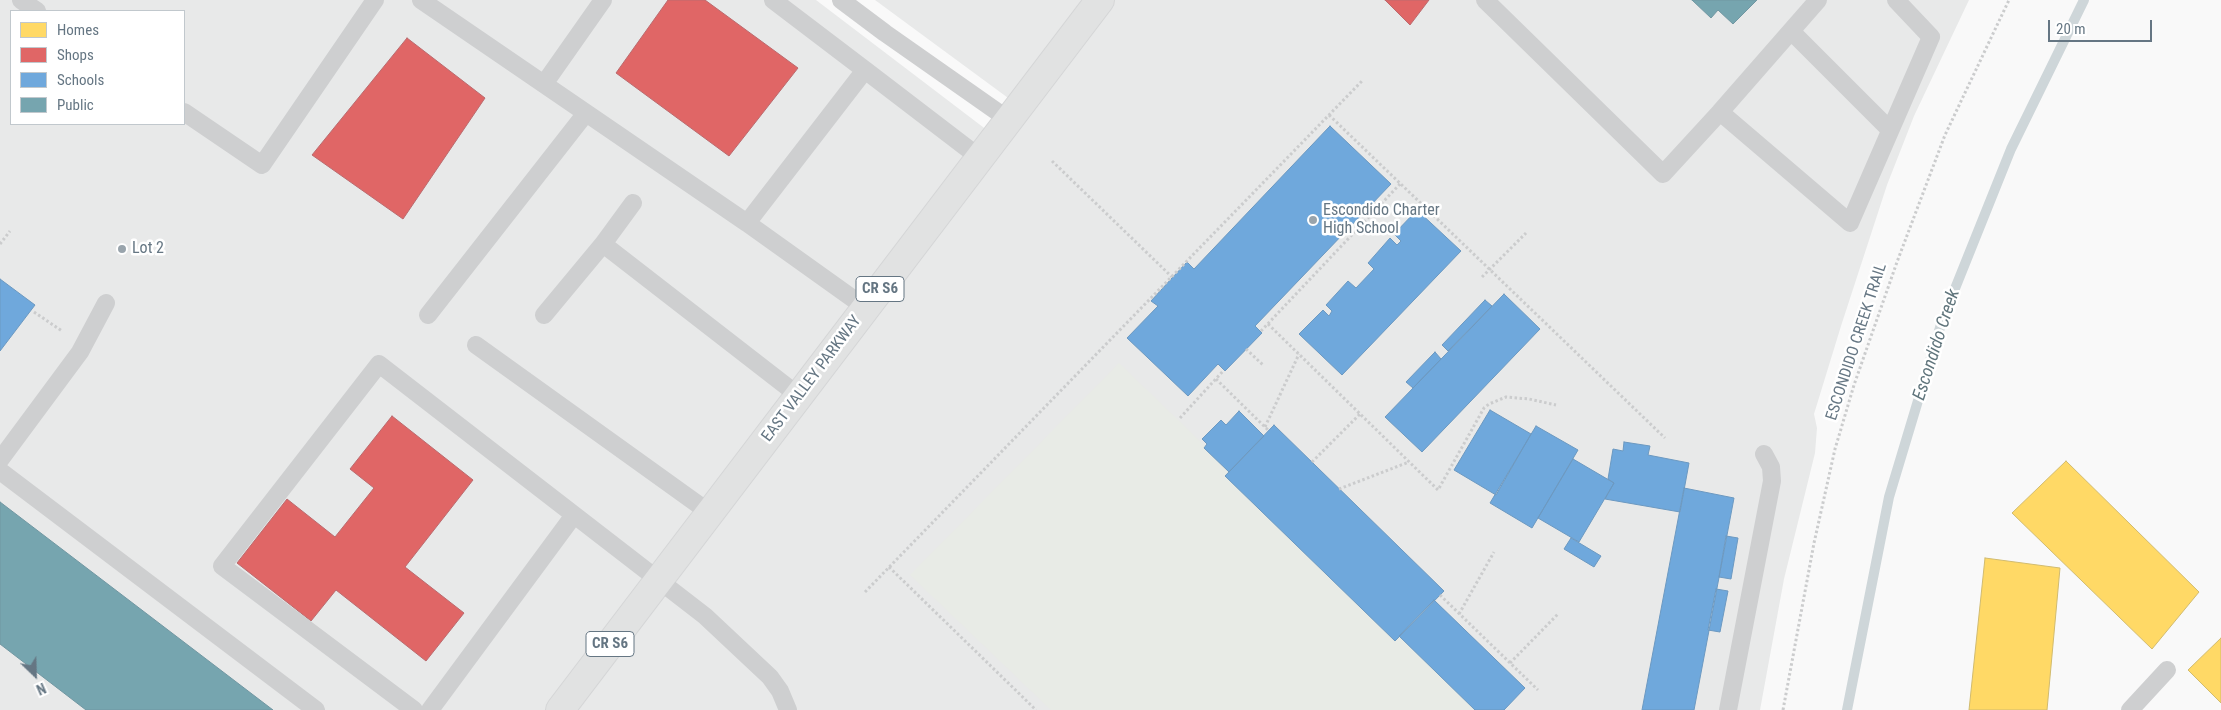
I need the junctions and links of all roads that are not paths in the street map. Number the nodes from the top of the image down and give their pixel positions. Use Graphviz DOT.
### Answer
graph roads {
  1 [pos="21,0"];
  2 [pos="374,0"];
  3 [pos="421,0"];
  4 [pos="603,0"];
  5 [pos="773,0"];
  6 [pos="841,0"];
  7 [pos="1100,0"];
  8 [pos="1485,0"];
  9 [pos="1818,0"];
  10 [pos="1896,0"];
  11 [pos="36,10"];
  12 [pos="1791,31"];
  13 [pos="865,70"];
  14 [pos="544,84"];
  15 [pos="586,112"];
  16 [pos="1720,112"];
  17 [pos="185,113"];
  18 [pos="1009,120"];
  19 [pos="1890,130"];
  20 [pos="980,158"];
  21 [pos="633,203"];
  22 [pos="747,223"];
  23 [pos="603,244"];
  24 [pos="106,303"];
  25 [pos="866,308"];
  26 [pos="428,315"];
  27 [pos="544,316"];
  28 [pos="476,344"];
  29 [pos="799,396"];
  30 [pos="1764,454"];
  31 [pos="0,460"];
  32 [pos="0,471"];
  33 [pos="710,513"];
  34 [pos="574,515"];
  35 [pos="660,579"];
  36 [pos="2167,670"];
  37 [pos="316,710"];
  38 [pos="414,710"];
  39 [pos="430,710"];
  40 [pos="560,710"];
  41 [pos="788,710"];
  42 [pos="1728,710"];
  43 [pos="2130,710"];
  1 -- 11 [label="lane"];
  2 -- 17 [label="lane"];
  3 -- 14 [label="lane"];
  4 -- 14 [label="lane"];
  5 -- 13 [label="lane"];
  6 -- 18 [label="lane"];
  7 -- 18 [label="main road, EAST VALLEY PARKWAY / CR S6"];
  8 -- 16 [label="lane"];
  9 -- 12 [label="lane"];
  10 -- 19 [label="lane"];
  12 -- 16 [label="lane"];
  12 -- 19 [label="lane"];
  13 -- 20 [label="lane"];
  13 -- 22 [label="lane"];
  14 -- 15 [label="lane"];
  15 -- 22 [label="lane"];
  15 -- 26 [label="lane"];
  16 -- 19 [label="lane"];
  18 -- 20 [label="main road, EAST VALLEY PARKWAY / CR S6"];
  20 -- 25 [label="main road, EAST VALLEY PARKWAY / CR S6"];
  21 -- 23 [label="lane"];
  22 -- 25 [label="lane"];
  23 -- 27 [label="lane"];
  23 -- 29 [label="lane"];
  24 -- 31 [label="lane"];
  25 -- 29 [label="main road, EAST VALLEY PARKWAY / CR S6"];
  28 -- 33 [label="lane"];
  29 -- 33 [label="main road, EAST VALLEY PARKWAY / CR S6"];
  30 -- 42 [label="lane"];
  32 -- 37 [label="lane"];
  33 -- 35 [label="main road, EAST VALLEY PARKWAY / CR S6"];
  34 -- 35 [label="lane"];
  34 -- 38 [label="lane"];
  34 -- 39 [label="lane"];
  35 -- 40 [label="main road, EAST VALLEY PARKWAY / CR S6"];
  35 -- 41 [label="lane"];
  36 -- 43 [label="lane"];
}
